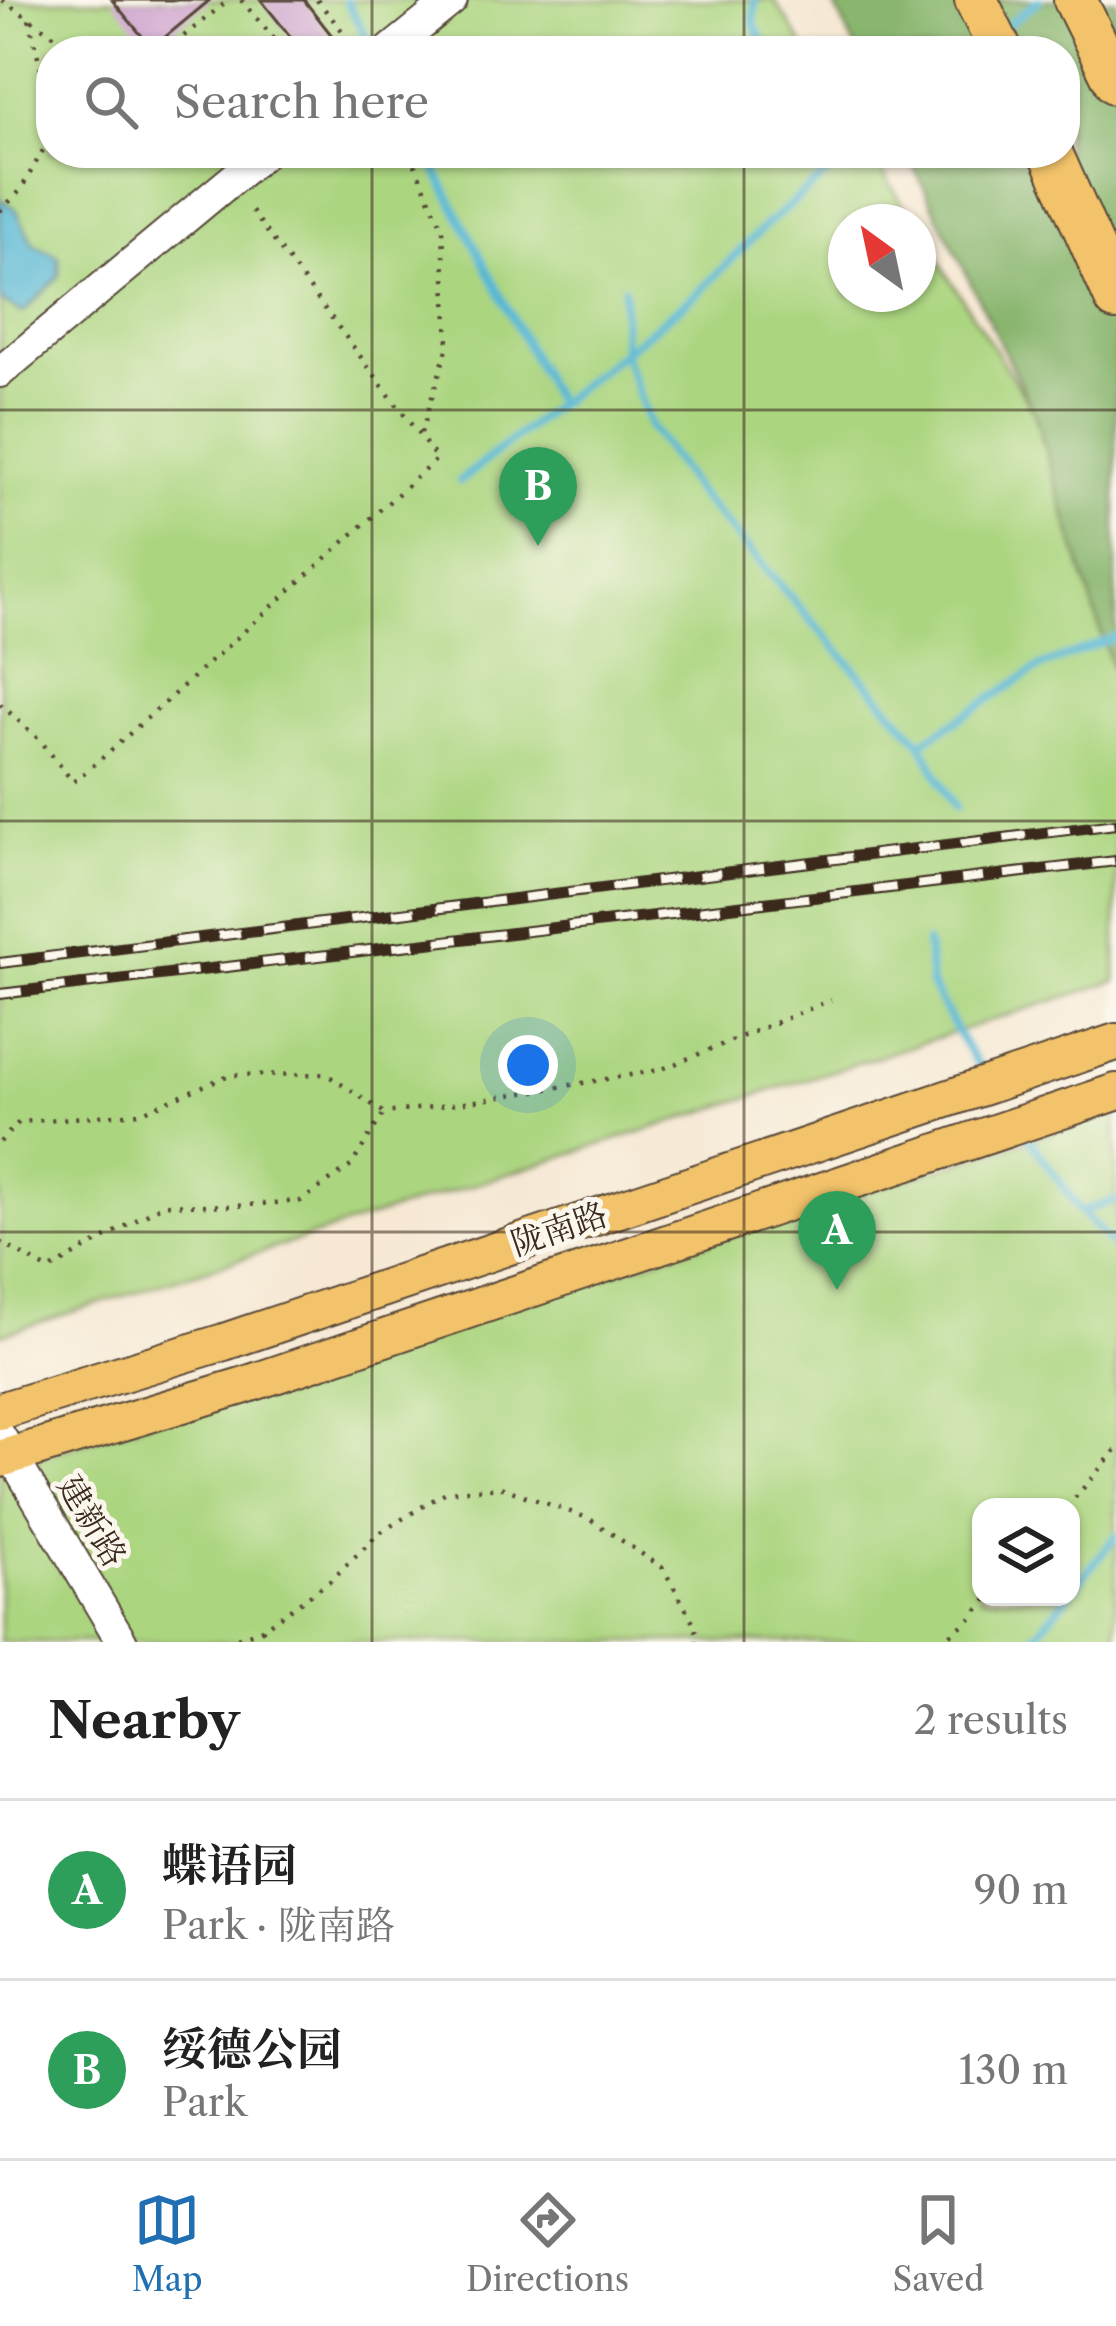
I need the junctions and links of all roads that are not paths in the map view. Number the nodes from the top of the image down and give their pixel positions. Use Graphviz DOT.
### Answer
graph roads {
  1 [pos="452,0"];
  2 [pos="976,0"];
  3 [pos="1075,0"];
  4 [pos="409,36"];
  5 [pos="994,36"];
  6 [pos="1116,83"];
  7 [pos="246,168"];
  8 [pos="1058,168"];
  9 [pos="1116,299"];
  10 [pos="0,372"];
  11 [pos="1116,1042"];
  12 [pos="1116,1092"];
  13 [pos="0,1411"];
  14 [pos="3,1447"];
  15 [pos="122,1642"];
  1 -- 4 [label="street"];
  2 -- 5 [label="highway"];
  3 -- 6 [label="highway"];
  7 -- 10 [label="street"];
  8 -- 9 [label="highway"];
  11 -- 13 [label="main road, 陇南路"];
  12 -- 14 [label="main road, 陇南路"];
  14 -- 15 [label="street, 建新路"];
}
